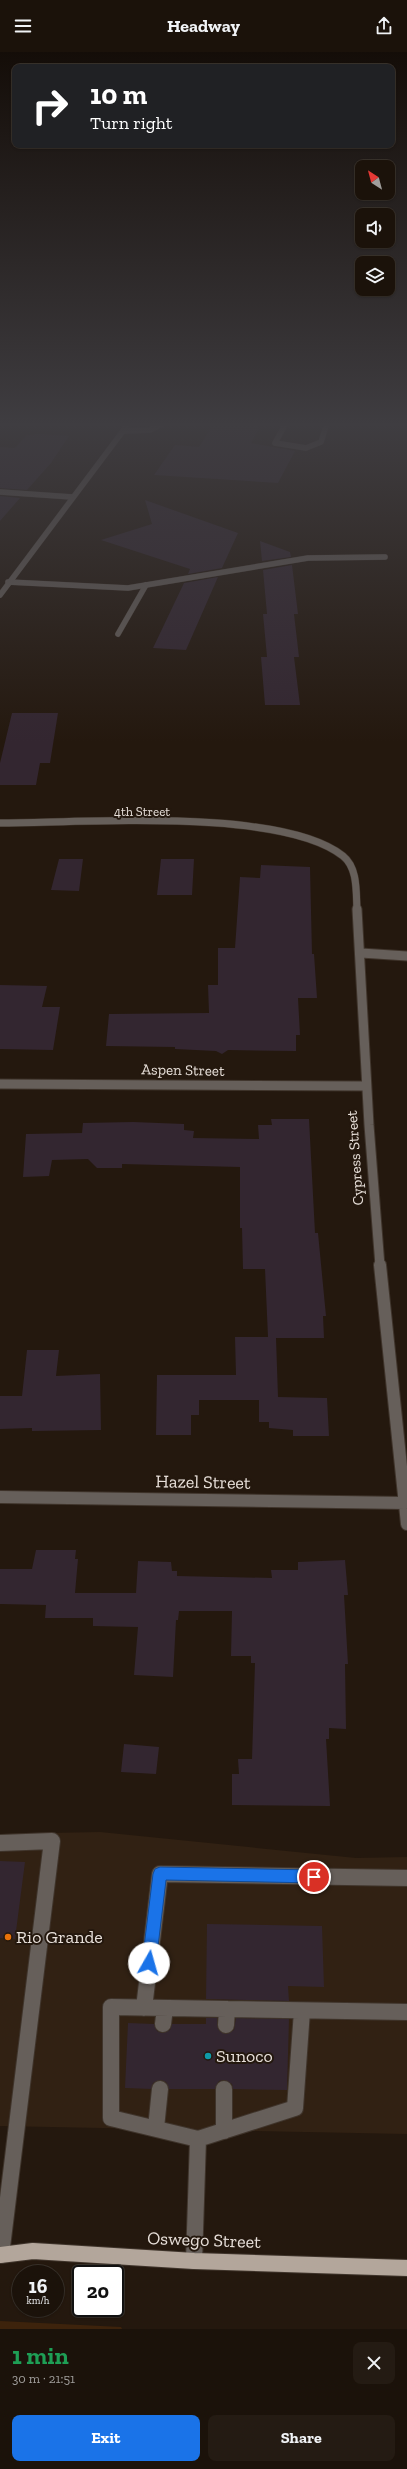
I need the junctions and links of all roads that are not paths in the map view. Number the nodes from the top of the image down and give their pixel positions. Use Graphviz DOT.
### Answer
graph roads {
  1 [pos="48,529"];
  2 [pos="385,557"];
  3 [pos="8,582"];
  4 [pos="146,586"];
  5 [pos="0,595"];
  6 [pos="118,634"];
  7 [pos="0,823"];
  8 [pos="284,831"];
  9 [pos="361,953"];
  10 [pos="407,956"];
  11 [pos="0,1084"];
  12 [pos="365,1086"];
  13 [pos="0,1497"];
  14 [pos="404,1503"];
  15 [pos="407,1524"];
  16 [pos="0,1843"];
  17 [pos="407,1878"];
  18 [pos="144,2008"];
  19 [pos="302,2011"];
  20 [pos="407,2012"];
  21 [pos="160,2089"];
  22 [pos="224,2089"];
  23 [pos="156,2128"];
  24 [pos="224,2131"];
  25 [pos="198,2138"];
  26 [pos="0,2255"];
  27 [pos="194,2261"];
  28 [pos="407,2268"];
  1 -- 3 [label="street"];
  2 -- 4 [label="street"];
  3 -- 4 [label="street"];
  3 -- 5 [label="street"];
  4 -- 6 [label="street"];
  7 -- 8 [label="street, 4th Street"];
  8 -- 9 [label="street, Cypress Street"];
  9 -- 10 [label="street"];
  9 -- 12 [label="street, Cypress Street"];
  11 -- 12 [label="street, Aspen Street"];
  12 -- 14 [label="street, Cypress Street"];
  13 -- 14 [label="street, Hazel Street"];
  14 -- 15 [label="street, Cypress Street"];
  16 -- 26 [label="street"];
  17 -- 18 [label="street"];
  18 -- 19 [label="street"];
  18 -- 23 [label="street"];
  19 -- 20 [label="street"];
  19 -- 24 [label="street"];
  21 -- 23 [label="street"];
  22 -- 24 [label="street"];
  23 -- 25 [label="street"];
  24 -- 25 [label="street"];
  25 -- 27 [label="street"];
  26 -- 27 [label="main road, Oswego Street"];
  27 -- 28 [label="main road, Oswego Street"];
}
